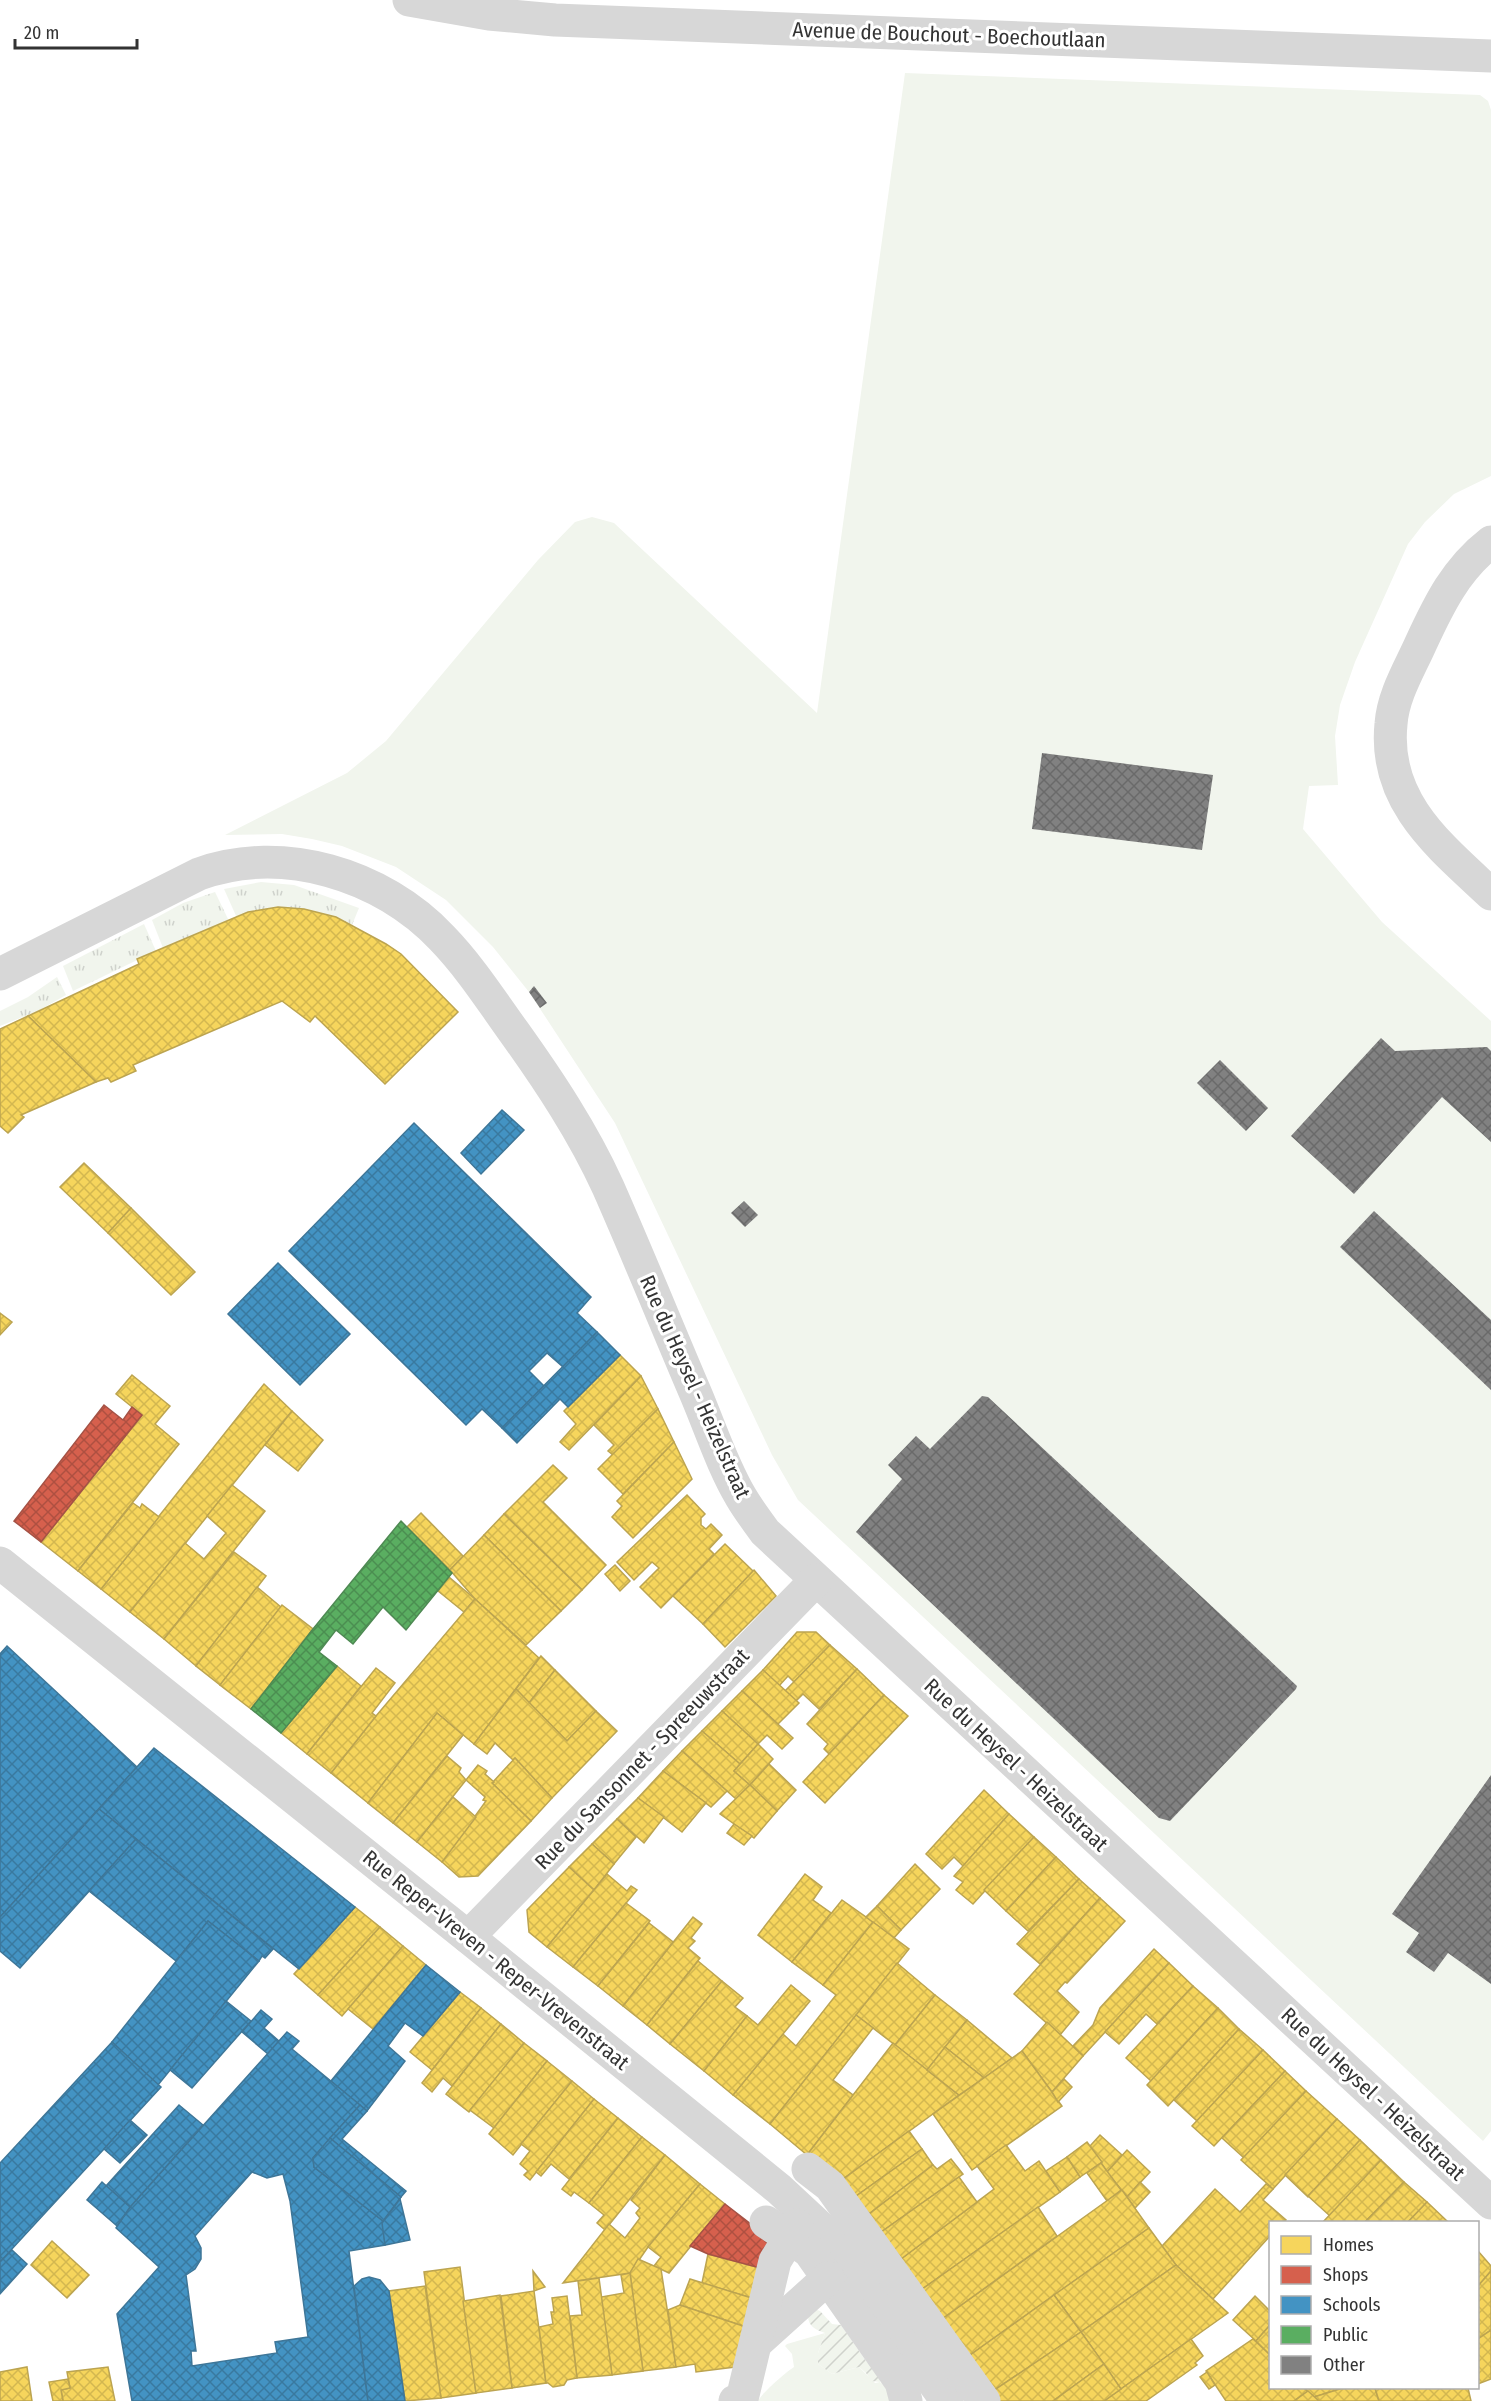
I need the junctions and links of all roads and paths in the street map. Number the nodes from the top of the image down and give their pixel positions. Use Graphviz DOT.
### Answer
graph roads {
  1 [pos="424,2"];
  2 [pos="490,7"];
  3 [pos="1491,56"];
  4 [pos="1491,542"];
  5 [pos="1491,894"];
  6 [pos="0,974"];
  7 [pos="0,1563"];
  8 [pos="816,1580"];
  9 [pos="468,1936"];
  10 [pos="1491,2203"];
  11 [pos="801,2207"];
  12 [pos="828,2278"];
  13 [pos="756,2343"];
  14 [pos="735,2401"];
  15 [pos="906,2401"];
  16 [pos="947,2401"];
  17 [pos="984,2401"];
  1 -- 2 [label="street, Avenue de Bouchout - Boechoutlaan"];
  2 -- 3 [label="street, Avenue de Bouchout - Boechoutlaan"];
  4 -- 5 [label="street"];
  6 -- 8 [label="street, Rue du Heysel - Heizelstraat"];
  7 -- 9 [label="street, Rue Reper-Vreven - Reper-Vrevenstraat"];
  8 -- 9 [label="street, Rue du Sansonnet - Spreeuwstraat"];
  8 -- 10 [label="street, Rue du Heysel - Heizelstraat"];
  9 -- 16 [label="street, Rue Reper-Vreven - Reper-Vrevenstraat"];
  11 -- 12 [label="street"];
  11 -- 13 [label="street"];
  11 -- 17 [label="street"];
  12 -- 13 [label="street"];
  12 -- 15 [label="street"];
  13 -- 14 [label="street"];
}
